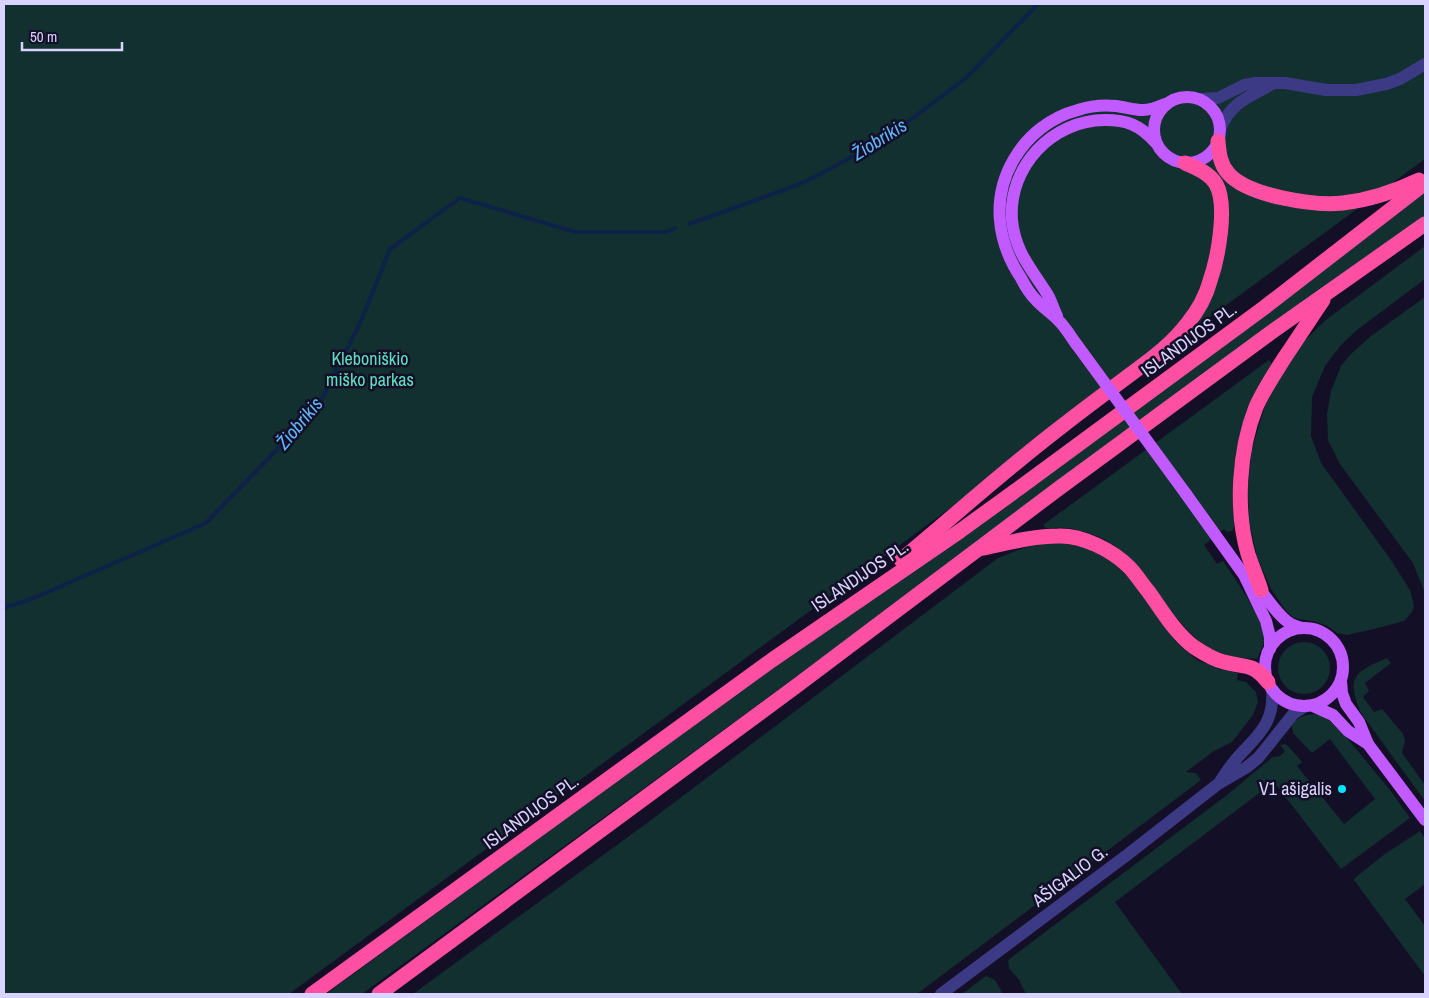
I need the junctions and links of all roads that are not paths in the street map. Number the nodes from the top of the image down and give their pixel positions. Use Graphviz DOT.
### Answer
graph roads {
  1 [pos="1425,64"];
  2 [pos="1272,84"];
  3 [pos="1201,99"];
  4 [pos="1165,104"];
  5 [pos="1219,135"];
  6 [pos="1155,142"];
  7 [pos="1185,163"];
  8 [pos="1425,177"];
  9 [pos="1425,183"];
  10 [pos="1425,224"];
  11 [pos="1327,293"];
  12 [pos="1059,321"];
  13 [pos="975,550"];
  14 [pos="1244,575"];
  15 [pos="1261,590"];
  16 [pos="832,618"];
  17 [pos="1302,628"];
  18 [pos="1270,649"];
  19 [pos="1341,680"];
  20 [pos="1270,686"];
  21 [pos="1309,706"];
  22 [pos="1368,744"];
  23 [pos="1218,784"];
  24 [pos="1425,820"];
  25 [pos="312,994"];
  26 [pos="379,994"];
  27 [pos="941,994"];
  1 -- 2 [label="street"];
  2 -- 3 [label="street"];
  2 -- 5 [label="street"];
  3 -- 4 [label="main road"];
  3 -- 5 [label="main road"];
  4 -- 6 [label="main road"];
  4 -- 12 [label="main road"];
  5 -- 7 [label="main road"];
  5 -- 8 [label="highway"];
  6 -- 7 [label="main road"];
  6 -- 12 [label="main road"];
  7 -- 16 [label="highway"];
  9 -- 16 [label="highway, ISLANDIJOS PL."];
  10 -- 11 [label="highway"];
  11 -- 13 [label="highway"];
  11 -- 15 [label="highway"];
  12 -- 14 [label="main road, bridge"];
  13 -- 20 [label="highway"];
  13 -- 26 [label="highway"];
  14 -- 15 [label="main road"];
  14 -- 18 [label="main road"];
  15 -- 17 [label="main road"];
  16 -- 25 [label="highway, ISLANDIJOS PL."];
  17 -- 18 [label="main road"];
  17 -- 19 [label="main road"];
  18 -- 20 [label="main road"];
  19 -- 21 [label="main road"];
  19 -- 22 [label="main road"];
  20 -- 21 [label="main road"];
  20 -- 23 [label="street, AŠIGALIO G."];
  21 -- 22 [label="main road"];
  21 -- 23 [label="street, AŠIGALIO G."];
  22 -- 24 [label="main road"];
  23 -- 27 [label="street, AŠIGALIO G."];
}
